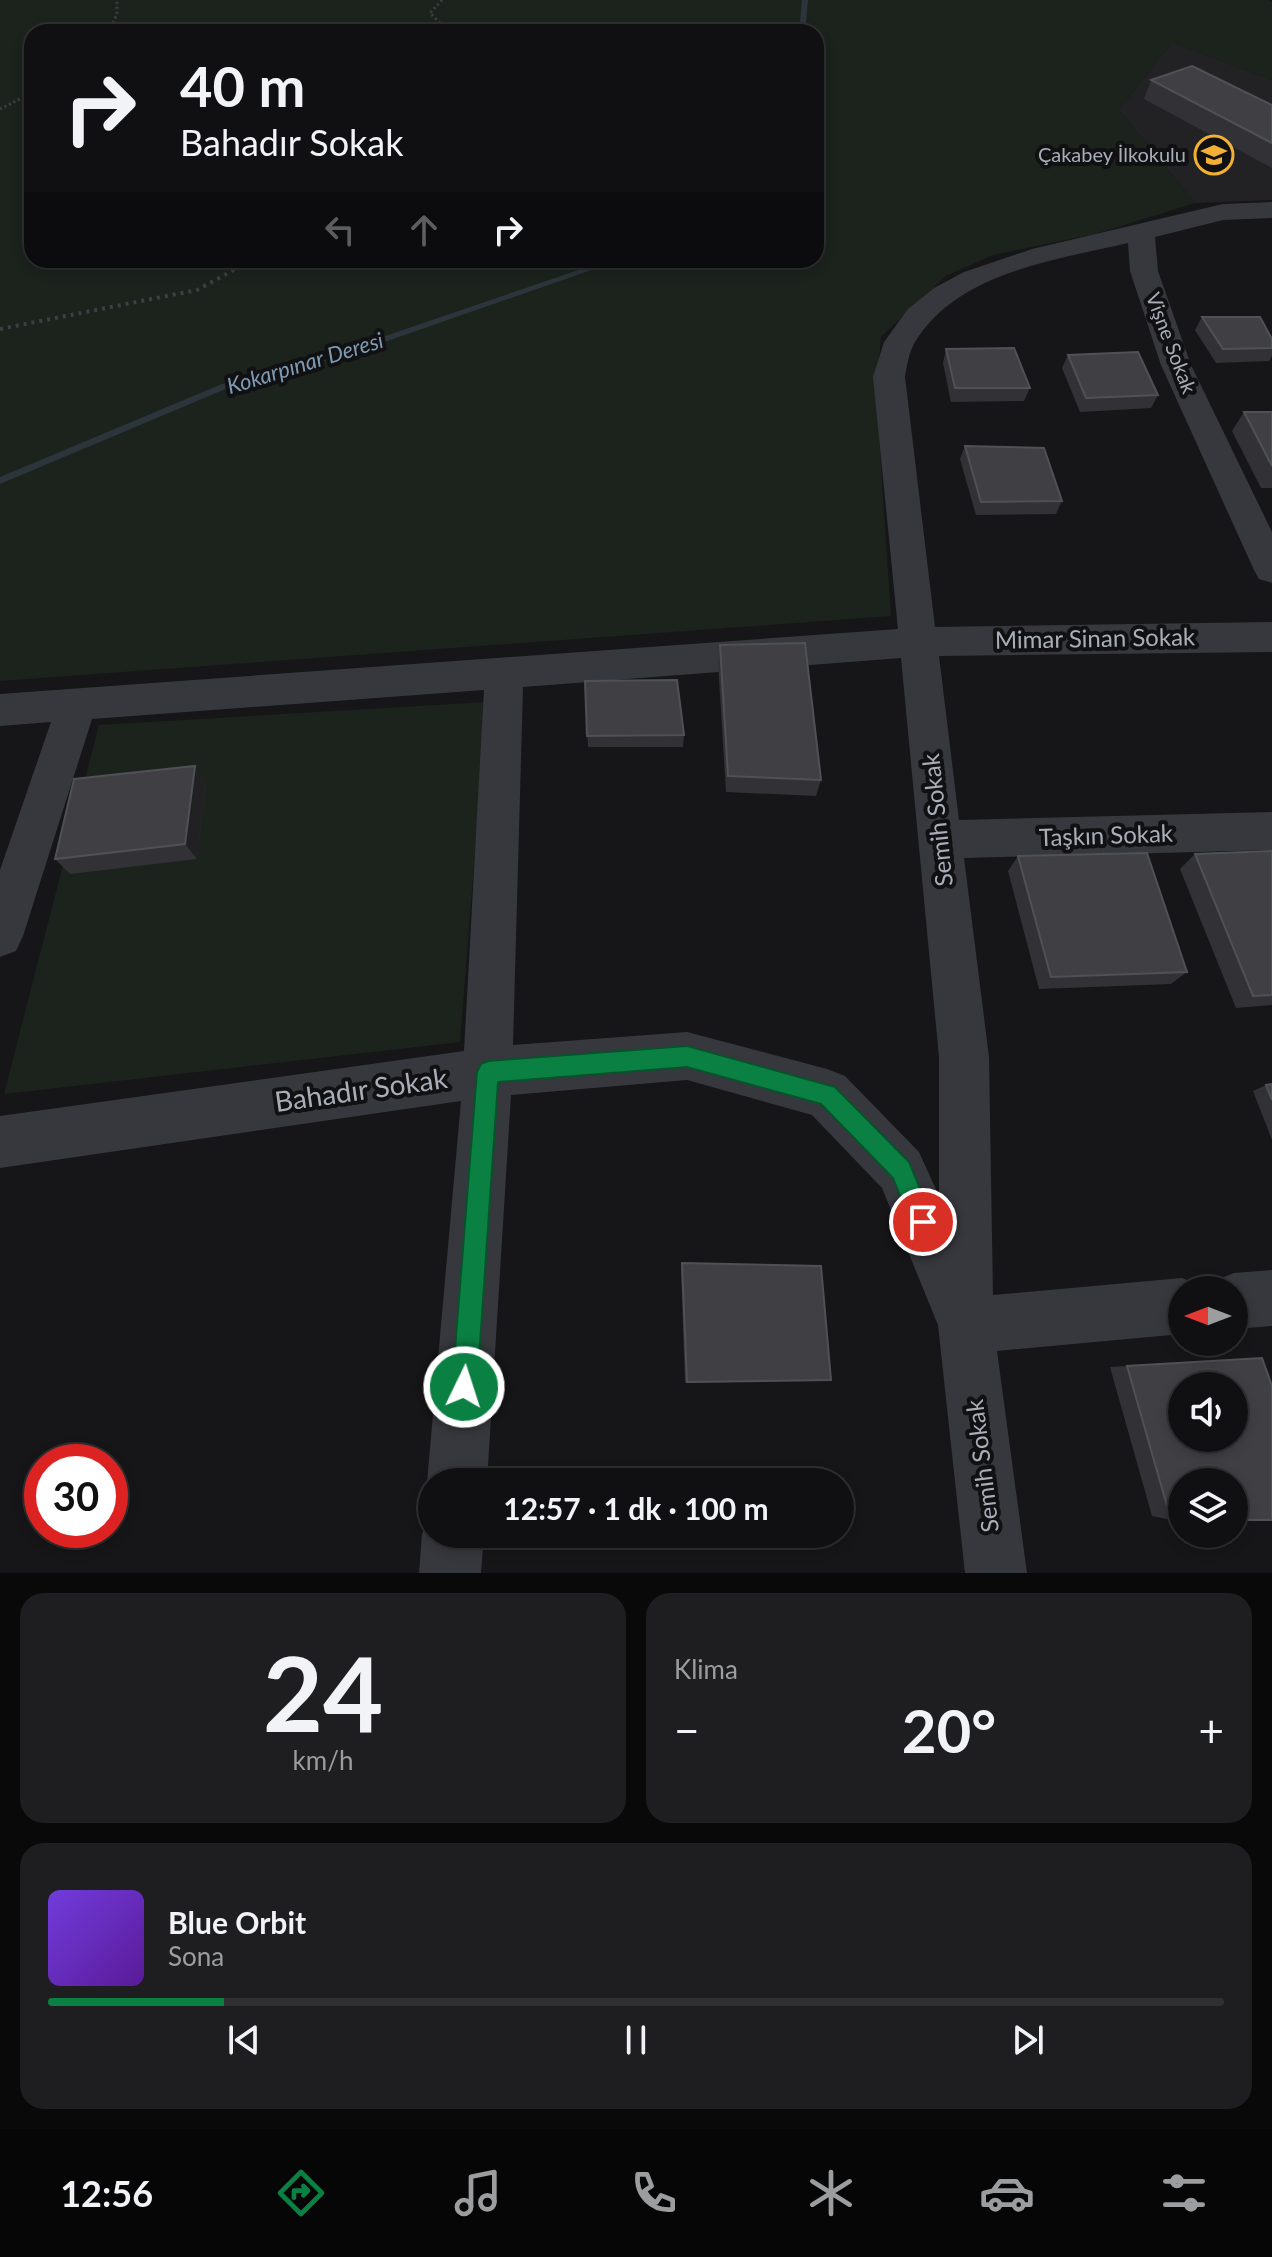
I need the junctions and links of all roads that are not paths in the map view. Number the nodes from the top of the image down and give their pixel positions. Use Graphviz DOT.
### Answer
graph roads {
  1 [pos="1272,210"];
  2 [pos="1141,232"];
  3 [pos="1272,570"];
  4 [pos="1272,637"];
  5 [pos="919,642"];
  6 [pos="504,672"];
  7 [pos="78,702"];
  8 [pos="0,710"];
  9 [pos="1272,831"];
  10 [pos="940,840"];
  11 [pos="0,936"];
  12 [pos="488,1072"];
  13 [pos="0,1142"];
  14 [pos="1272,1298"];
  15 [pos="1248,1300"];
  16 [pos="1168,1307"];
  17 [pos="966,1326"];
  18 [pos="458,1468"];
  19 [pos="452,1548"];
  20 [pos="450,1573"];
  21 [pos="996,1573"];
  1 -- 2 [label="street"];
  2 -- 3 [label="street, Vişne Sokak"];
  2 -- 5 [label="street, Semih Sokak"];
  4 -- 5 [label="street, Mimar Sinan Sokak"];
  5 -- 6 [label="street, Mimar Sinan Sokak"];
  5 -- 10 [label="street, Semih Sokak"];
  6 -- 7 [label="street, Mimar Sinan Sokak"];
  6 -- 12 [label="street"];
  7 -- 8 [label="street, Mimar Sinan Sokak"];
  7 -- 11 [label="street"];
  9 -- 10 [label="street, Taşkın Sokak"];
  10 -- 17 [label="street, Semih Sokak"];
  12 -- 13 [label="street, Bahadır Sokak"];
  12 -- 17 [label="street, Bahadır Sokak"];
  12 -- 18 [label="street"];
  14 -- 15 [label="street"];
  16 -- 17 [label="street"];
  17 -- 21 [label="street, Semih Sokak"];
  19 -- 20 [label="street"];
}
